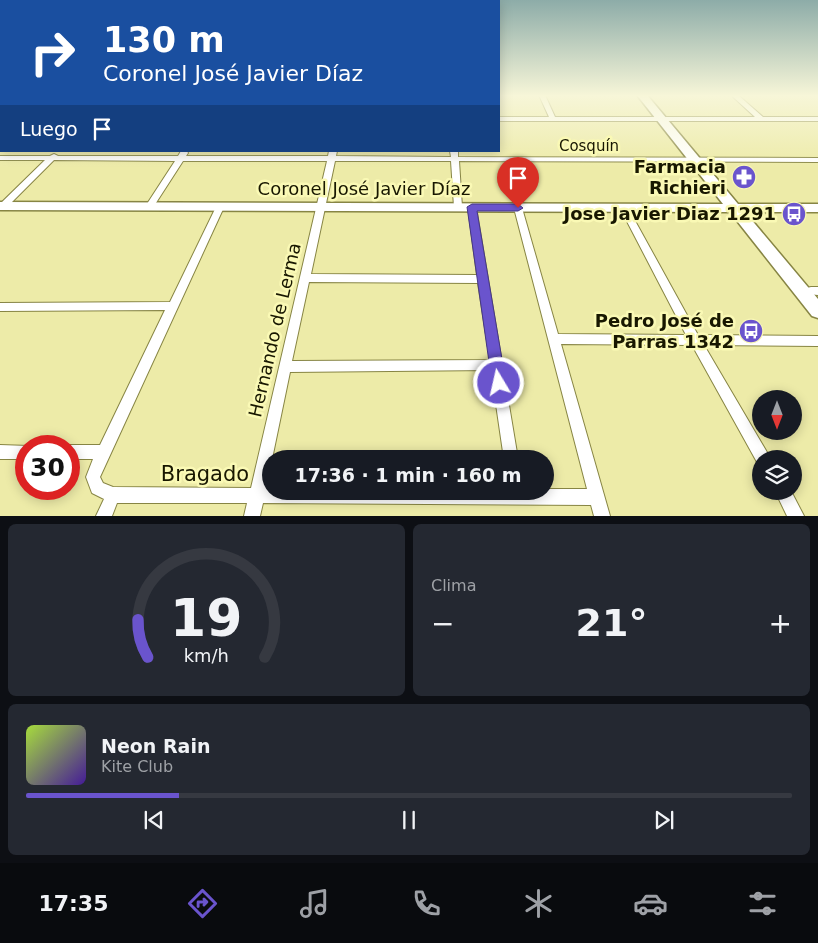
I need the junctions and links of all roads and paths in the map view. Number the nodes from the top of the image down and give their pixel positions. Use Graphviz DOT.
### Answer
graph roads {
  1 [pos="664,119"];
  2 [pos="59,152"];
  3 [pos="183,155"];
  4 [pos="332,155"];
  5 [pos="454,155"];
  6 [pos="0,158"];
  7 [pos="53,158"];
  8 [pos="698,160"];
  9 [pos="818,160"];
  10 [pos="2,206"];
  11 [pos="149,207"];
  12 [pos="220,207"];
  13 [pos="320,207"];
  14 [pos="458,207"];
  15 [pos="472,207"];
  16 [pos="518,208"];
  17 [pos="624,208"];
  18 [pos="738,208"];
  19 [pos="818,208"];
  20 [pos="304,278"];
  21 [pos="483,280"];
  22 [pos="816,293"];
  23 [pos="173,306"];
  24 [pos="0,307"];
  25 [pos="818,311"];
  26 [pos="554,339"];
  27 [pos="695,340"];
  28 [pos="818,341"];
  29 [pos="496,365"];
  30 [pos="285,367"];
  31 [pos="510,450"];
  32 [pos="758,450"];
  33 [pos="0,452"];
  34 [pos="15,452"];
  35 [pos="80,452"];
  36 [pos="104,452"];
  37 [pos="112,495"];
  38 [pos="554,495"];
  39 [pos="256,496"];
  40 [pos="262,496"];
  41 [pos="597,497"];
  42 [pos="787,500"];
  43 [pos="104,516"];
  44 [pos="252,516"];
  45 [pos="602,516"];
  46 [pos="796,516"];
  1 -- 8 [label="main road"];
  2 -- 7 [label="street"];
  3 -- 4 [label="street, Cosquín"];
  3 -- 7 [label="street, Cosquín"];
  3 -- 11 [label="street"];
  4 -- 5 [label="street, Cosquín"];
  4 -- 13 [label="street, Hernando de Lerma"];
  5 -- 8 [label="street, Cosquín"];
  5 -- 14 [label="street"];
  6 -- 7 [label="street, Cosquín"];
  7 -- 10 [label="street"];
  8 -- 9 [label="street, Cosquín"];
  8 -- 18 [label="main road"];
  10 -- 11 [label="main road, Coronel José Javier Díaz"];
  11 -- 12 [label="main road, Coronel José Javier Díaz"];
  12 -- 13 [label="main road, Coronel José Javier Díaz"];
  12 -- 23 [label="street"];
  13 -- 14 [label="main road, Coronel José Javier Díaz"];
  13 -- 20 [label="street, Hernando de Lerma"];
  14 -- 15 [label="main road, Coronel José Javier Díaz"];
  15 -- 16 [label="main road, Coronel José Javier Díaz"];
  15 -- 21 [label="street"];
  16 -- 17 [label="main road, Coronel José Javier Díaz"];
  16 -- 26 [label="street"];
  17 -- 18 [label="main road, Coronel José Javier Díaz"];
  17 -- 27 [label="street"];
  18 -- 19 [label="main road, Coronel José Javier Díaz"];
  18 -- 22 [label="main road"];
  18 -- 25 [label="main road"];
  20 -- 21 [label="street"];
  20 -- 30 [label="street, Hernando de Lerma"];
  21 -- 29 [label="street"];
  23 -- 24 [label="street"];
  23 -- 36 [label="street"];
  26 -- 27 [label="street"];
  26 -- 41 [label="street"];
  27 -- 28 [label="street"];
  27 -- 32 [label="street"];
  29 -- 30 [label="street"];
  29 -- 31 [label="street"];
  30 -- 39 [label="street, Hernando de Lerma"];
  33 -- 34 [label="street"];
  35 -- 36 [label="street"];
  36 -- 37 [label="street"];
  37 -- 39 [label="street, Bragado"];
  37 -- 43 [label="street"];
  38 -- 41 [label="street, Bragado"];
  39 -- 40 [label="street, Bragado"];
  39 -- 44 [label="street, Hernando de Lerma"];
  41 -- 45 [label="street"];
  42 -- 46 [label="street"];
}
